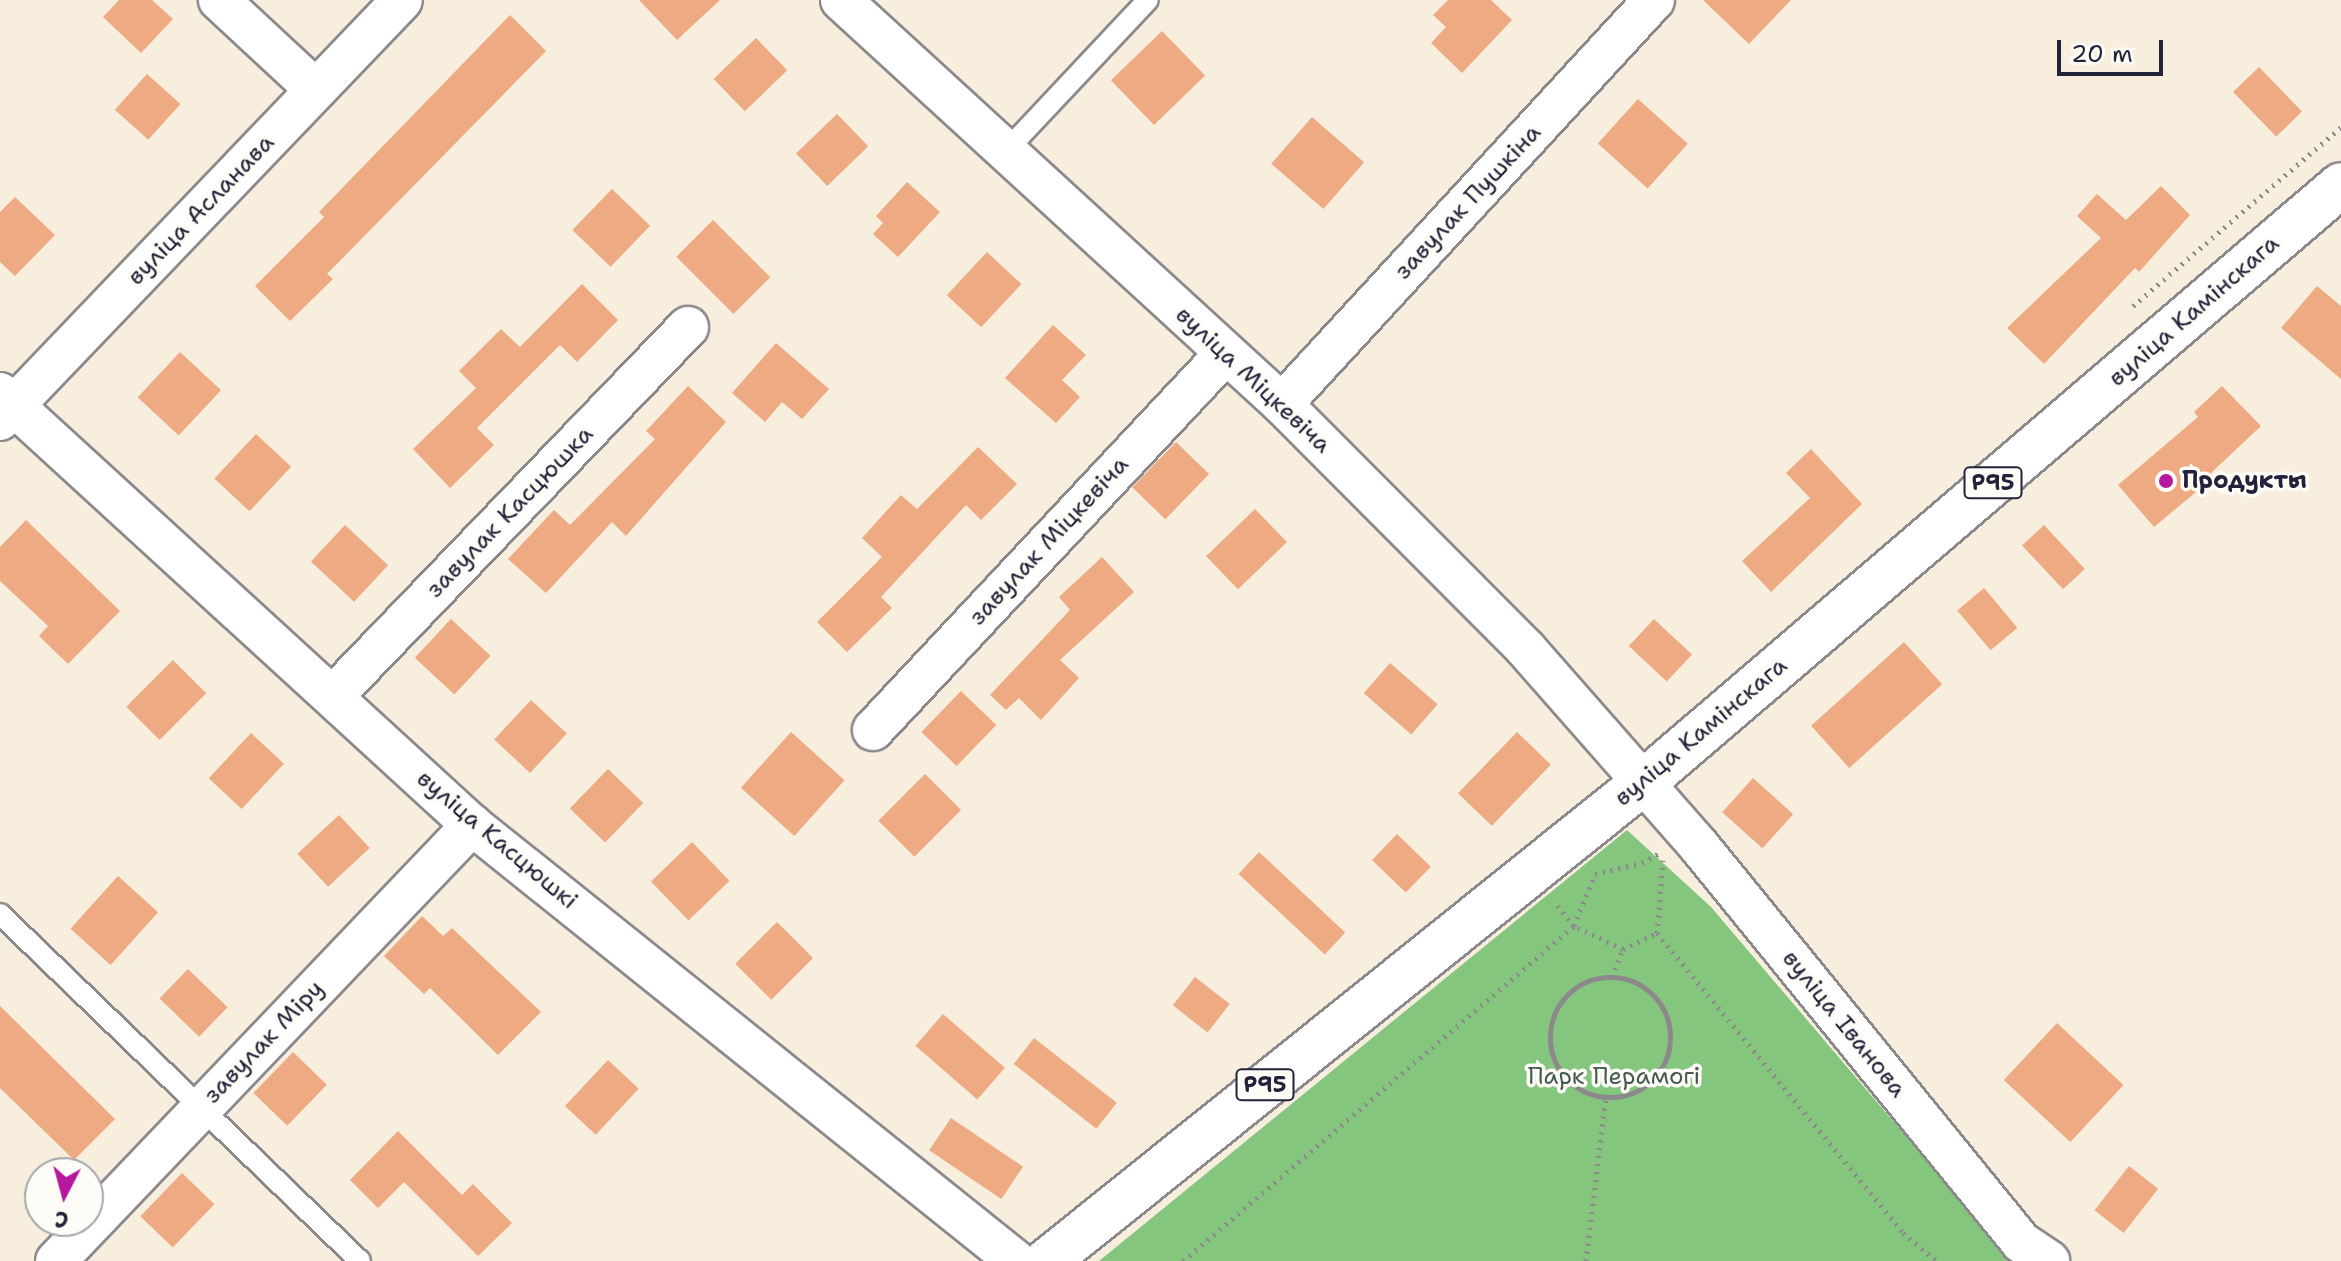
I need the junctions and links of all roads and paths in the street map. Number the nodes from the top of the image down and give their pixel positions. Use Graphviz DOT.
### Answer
graph roads {
  1 [pos="219,0"];
  2 [pos="402,0"];
  3 [pos="841,0"];
  4 [pos="1148,0"];
  5 [pos="1654,0"];
  6 [pos="316,90"];
  7 [pos="1006,151"];
  8 [pos="2341,185"];
  9 [pos="688,327"];
  10 [pos="1226,353"];
  11 [pos="1282,404"];
  12 [pos="4,406"];
  13 [pos="333,696"];
  14 [pos="873,730"];
  15 [pos="1645,781"];
  16 [pos="472,825"];
  17 [pos="1548,894"];
  18 [pos="0,914"];
  19 [pos="1574,926"];
  20 [pos="1657,933"];
  21 [pos="1623,949"];
  22 [pos="1612,977"];
  23 [pos="1606,1096"];
  24 [pos="200,1108"];
  25 [pos="56,1261"];
  26 [pos="360,1261"];
  27 [pos="1016,1261"];
  28 [pos="1047,1261"];
  29 [pos="1183,1261"];
  30 [pos="1586,1261"];
  31 [pos="1937,1261"];
  32 [pos="2049,1261"];
  1 -- 6 [label="street"];
  2 -- 6 [label="street, вуліца Асланава"];
  3 -- 7 [label="street, вуліца Міцкевіча"];
  4 -- 7 [label="lane"];
  5 -- 11 [label="street, завулак Пушкіна"];
  6 -- 12 [label="street, вуліца Асланава"];
  7 -- 10 [label="street, вуліца Міцкевіча"];
  8 -- 15 [label="main road, вуліца Камінскага / Р95"];
  9 -- 13 [label="street, завулак Касцюшка"];
  10 -- 11 [label="street, вуліца Міцкевіча"];
  10 -- 14 [label="street, завулак Міцкевіча"];
  11 -- 15 [label="street, вуліца Міцкевіча"];
  12 -- 13 [label="street, вуліца Касцюшкі"];
  13 -- 16 [label="street, вуліца Касцюшкі"];
  15 -- 28 [label="main road, вуліца Камінскага / Р95"];
  15 -- 32 [label="street, вуліца Іванова"];
  16 -- 24 [label="street, завулак Міру"];
  16 -- 27 [label="street, вуліца Касцюшкі"];
  17 -- 19 [label="path"];
  18 -- 24 [label="lane"];
  19 -- 20 [label="path"];
  19 -- 21 [label="path"];
  19 -- 29 [label="path"];
  20 -- 21 [label="path"];
  20 -- 31 [label="path"];
  21 -- 22 [label="path"];
  22 -- 23 [label="path"];
  22 -- 23 [label="path"];
  23 -- 30 [label="path"];
  24 -- 25 [label="street, завулак Міру"];
  24 -- 26 [label="lane"];
}
